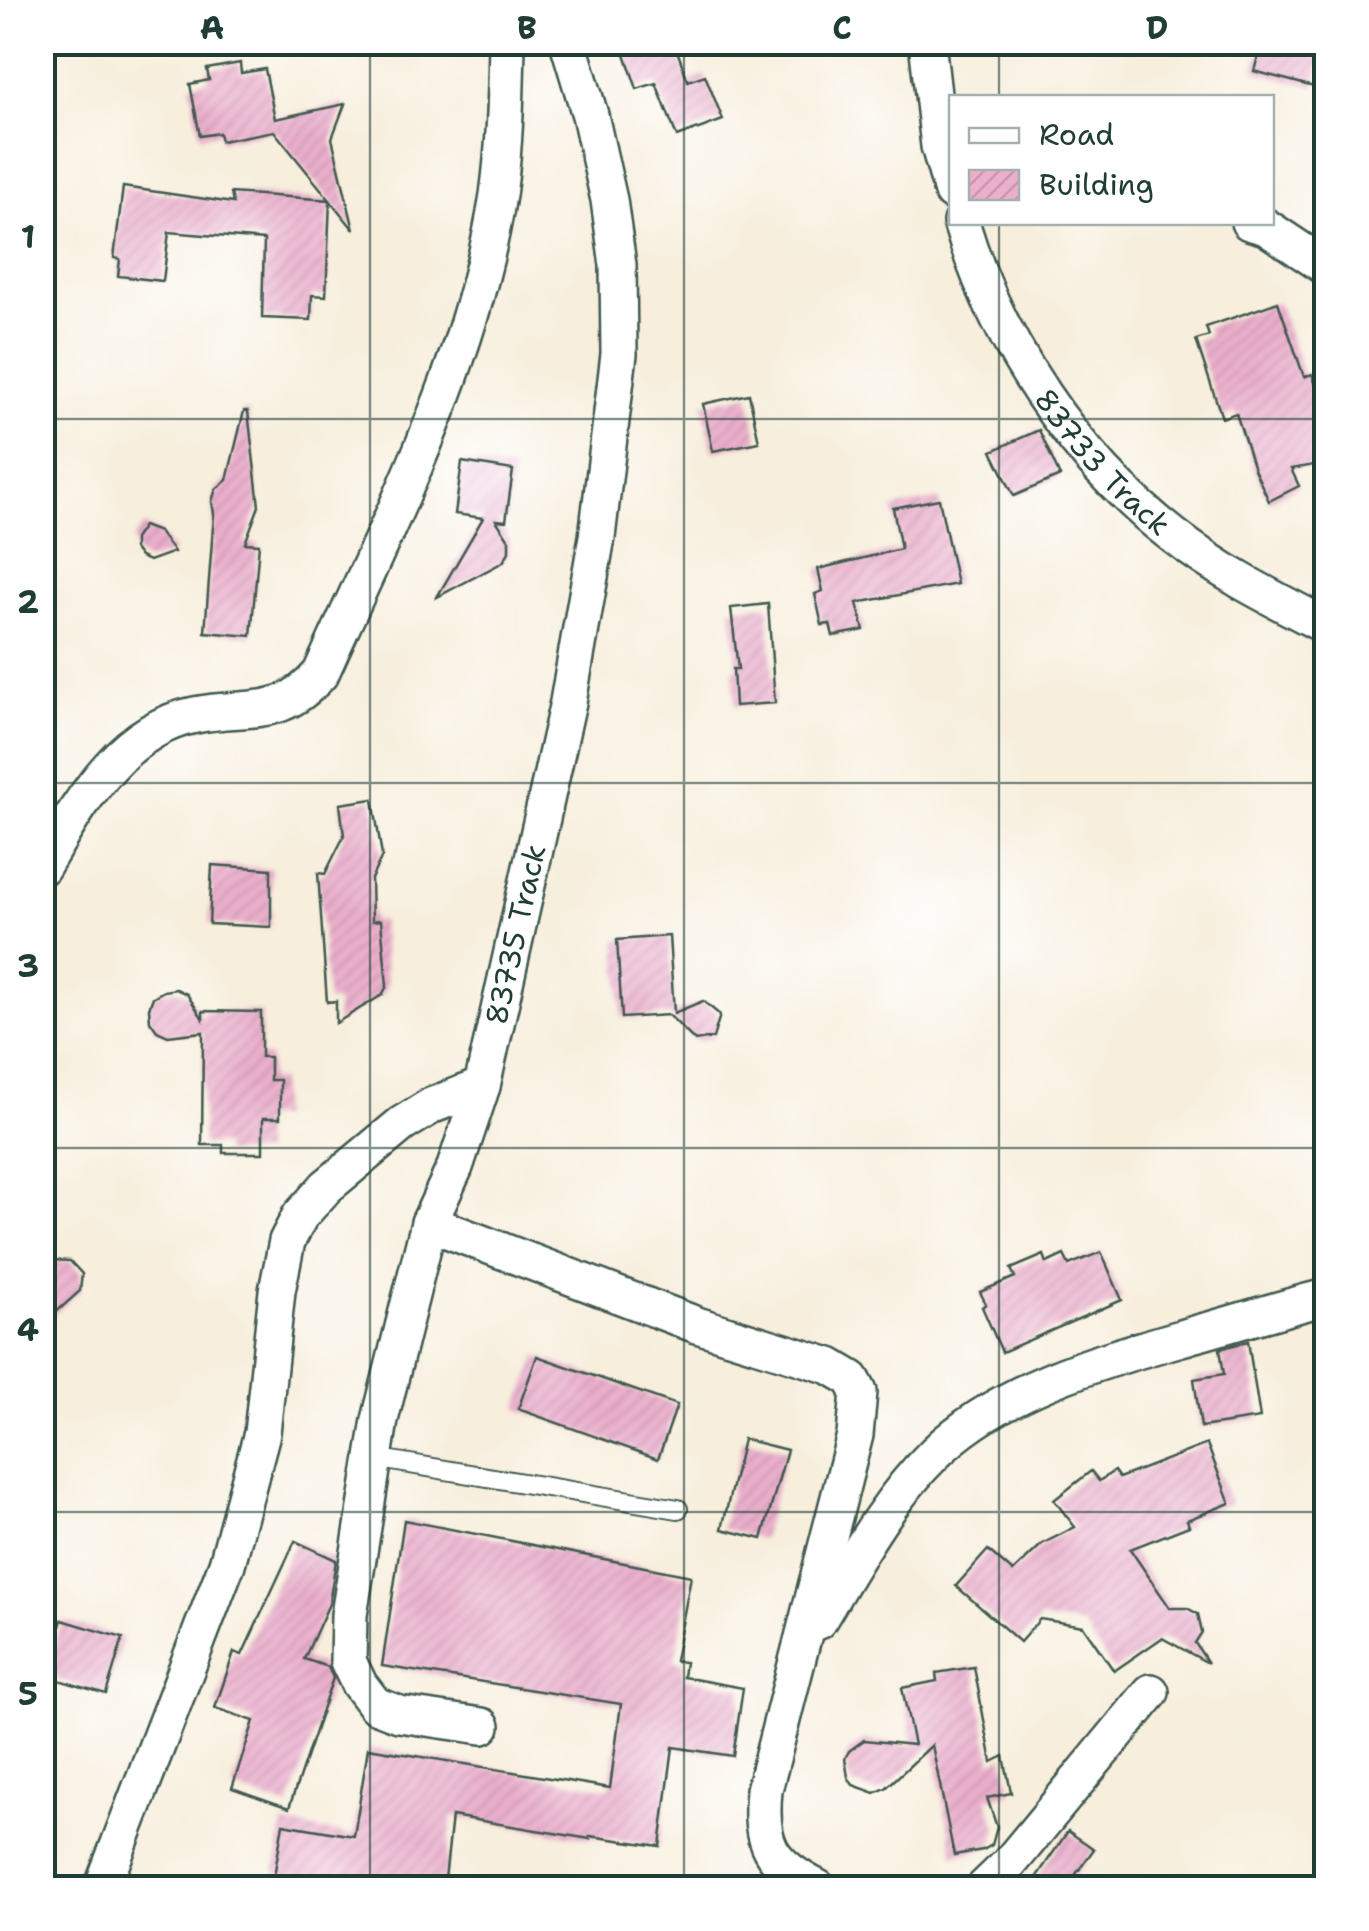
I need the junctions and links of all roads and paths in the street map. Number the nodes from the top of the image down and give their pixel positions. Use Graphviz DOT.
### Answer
graph roads {
  1 [pos="507,42"];
  2 [pos="568,42"];
  3 [pos="927,42"];
  4 [pos="943,109"];
  5 [pos="949,181"];
  6 [pos="962,225"];
  7 [pos="1259,225"];
  8 [pos="1326,267"];
  9 [pos="1326,626"];
  10 [pos="42,867"];
  11 [pos="482,1086"];
  12 [pos="430,1222"];
  13 [pos="1326,1297"];
  14 [pos="374,1458"];
  15 [pos="678,1509"];
  16 [pos="797,1656"];
  17 [pos="1151,1692"];
  18 [pos="482,1726"];
  19 [pos="102,1888"];
  20 [pos="818,1888"];
  21 [pos="984,1888"];
  1 -- 10 [label="street"];
  2 -- 11 [label="street, 83735 Track"];
  3 -- 4 [label="street"];
  4 -- 5 [label="street"];
  6 -- 9 [label="street, 83733 Track"];
  7 -- 8 [label="street"];
  11 -- 12 [label="street, 83735 Track"];
  11 -- 19 [label="street"];
  12 -- 14 [label="street, 83735 Track"];
  12 -- 16 [label="street"];
  13 -- 16 [label="street"];
  14 -- 15 [label="lane"];
  14 -- 18 [label="street, 83735 Track"];
  16 -- 20 [label="street"];
  17 -- 21 [label="street"];
}
